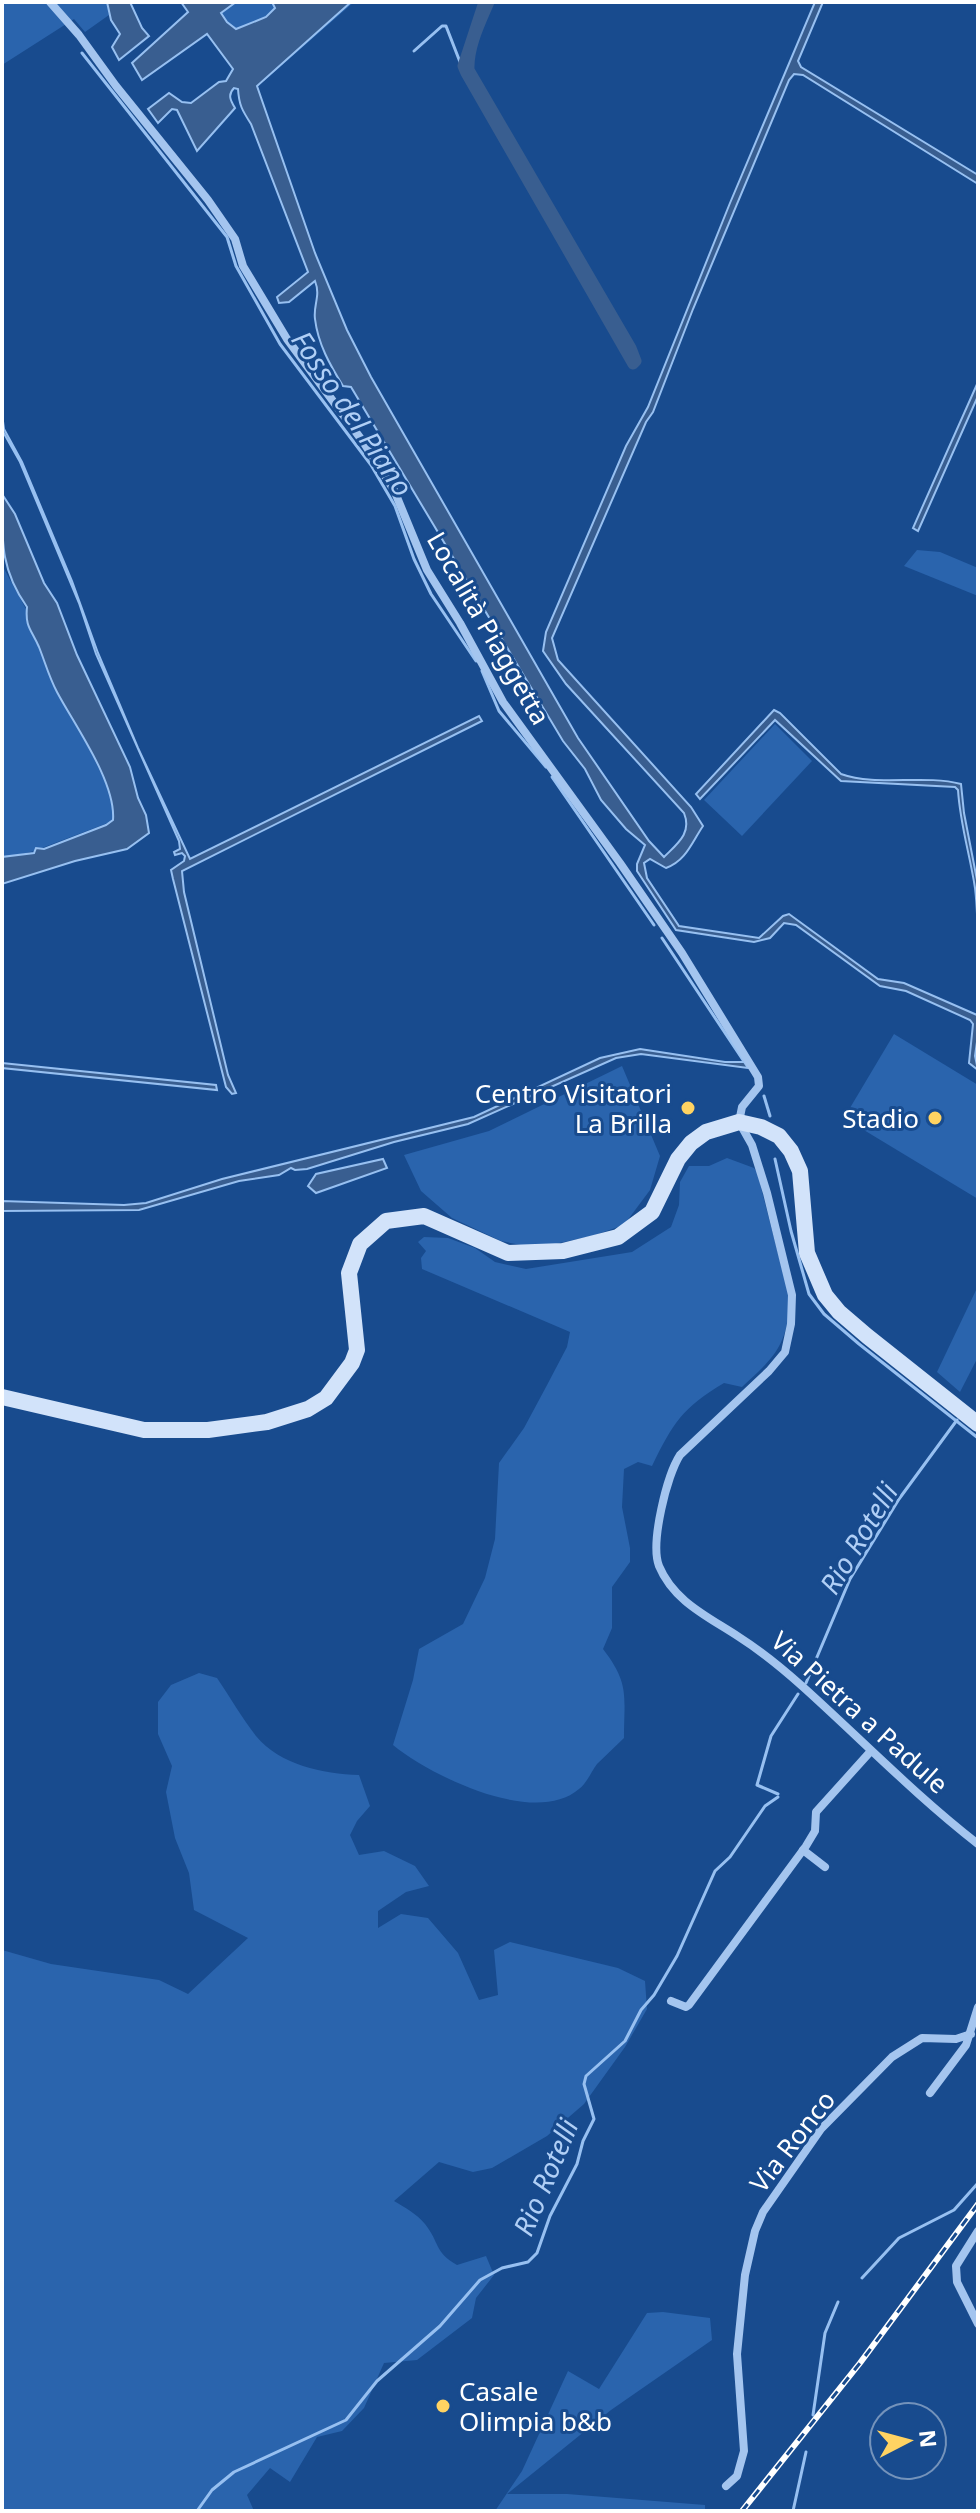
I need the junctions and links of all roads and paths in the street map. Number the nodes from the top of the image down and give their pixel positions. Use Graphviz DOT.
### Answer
graph roads {
  1 [pos="50,2"];
  2 [pos="739,1122"];
  3 [pos="2,1397"];
  4 [pos="978,1424"];
  5 [pos="870,1752"];
  6 [pos="978,1844"];
  7 [pos="803,1850"];
  8 [pos="825,1867"];
  9 [pos="671,2001"];
  10 [pos="978,2007"];
  11 [pos="971,2034"];
  12 [pos="930,2093"];
  13 [pos="978,2231"];
  14 [pos="978,2324"];
  15 [pos="726,2486"];
  1 -- 2 [label="street, Località Piaggetta"];
  2 -- 3 [label="street"];
  2 -- 4 [label="street"];
  2 -- 5 [label="street, Via Pietra a Padule"];
  5 -- 6 [label="street, Via Pietra a Padule"];
  5 -- 7 [label="street"];
  7 -- 8 [label="street"];
  7 -- 9 [label="street"];
  10 -- 11 [label="street"];
  11 -- 12 [label="street"];
  11 -- 15 [label="street, Via Ronco"];
  13 -- 14 [label="street"];
}
